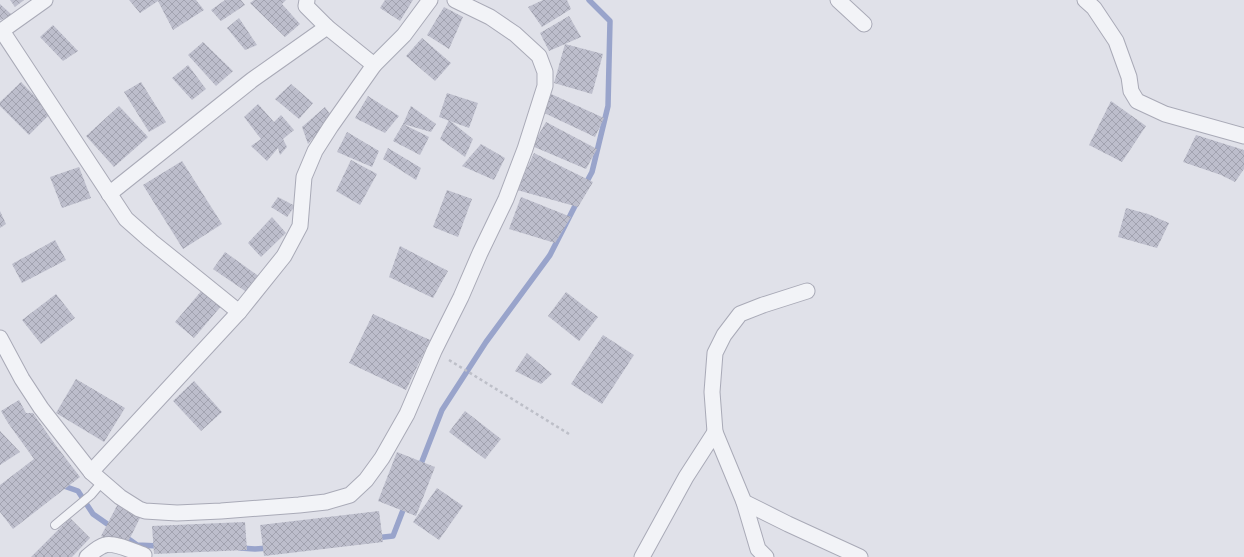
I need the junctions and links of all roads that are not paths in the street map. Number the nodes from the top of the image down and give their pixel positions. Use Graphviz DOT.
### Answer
graph roads {
  1 [pos="45,0"];
  2 [pos="307,0"];
  3 [pos="430,0"];
  4 [pos="456,0"];
  5 [pos="838,0"];
  6 [pos="1085,0"];
  7 [pos="864,24"];
  8 [pos="327,27"];
  9 [pos="1,32"];
  10 [pos="374,65"];
  11 [pos="1244,136"];
  12 [pos="109,194"];
  13 [pos="807,292"];
  14 [pos="239,312"];
  15 [pos="0,338"];
  16 [pos="715,432"];
  17 [pos="96,477"];
  18 [pos="744,502"];
  19 [pos="55,525"];
  20 [pos="144,555"];
  21 [pos="87,557"];
  22 [pos="642,557"];
  23 [pos="766,557"];
  24 [pos="860,557"];
  1 -- 9 [label="street"];
  2 -- 8 [label="street"];
  3 -- 10 [label="street"];
  4 -- 17 [label="street"];
  5 -- 7 [label="street"];
  6 -- 11 [label="street"];
  8 -- 10 [label="street"];
  8 -- 12 [label="street"];
  9 -- 12 [label="street"];
  10 -- 14 [label="street"];
  12 -- 14 [label="street"];
  13 -- 16 [label="street"];
  14 -- 17 [label="street"];
  15 -- 17 [label="street"];
  16 -- 18 [label="street"];
  16 -- 22 [label="street"];
  17 -- 19 [label="lane"];
  18 -- 23 [label="street"];
  18 -- 24 [label="street"];
  20 -- 21 [label="street"];
}
